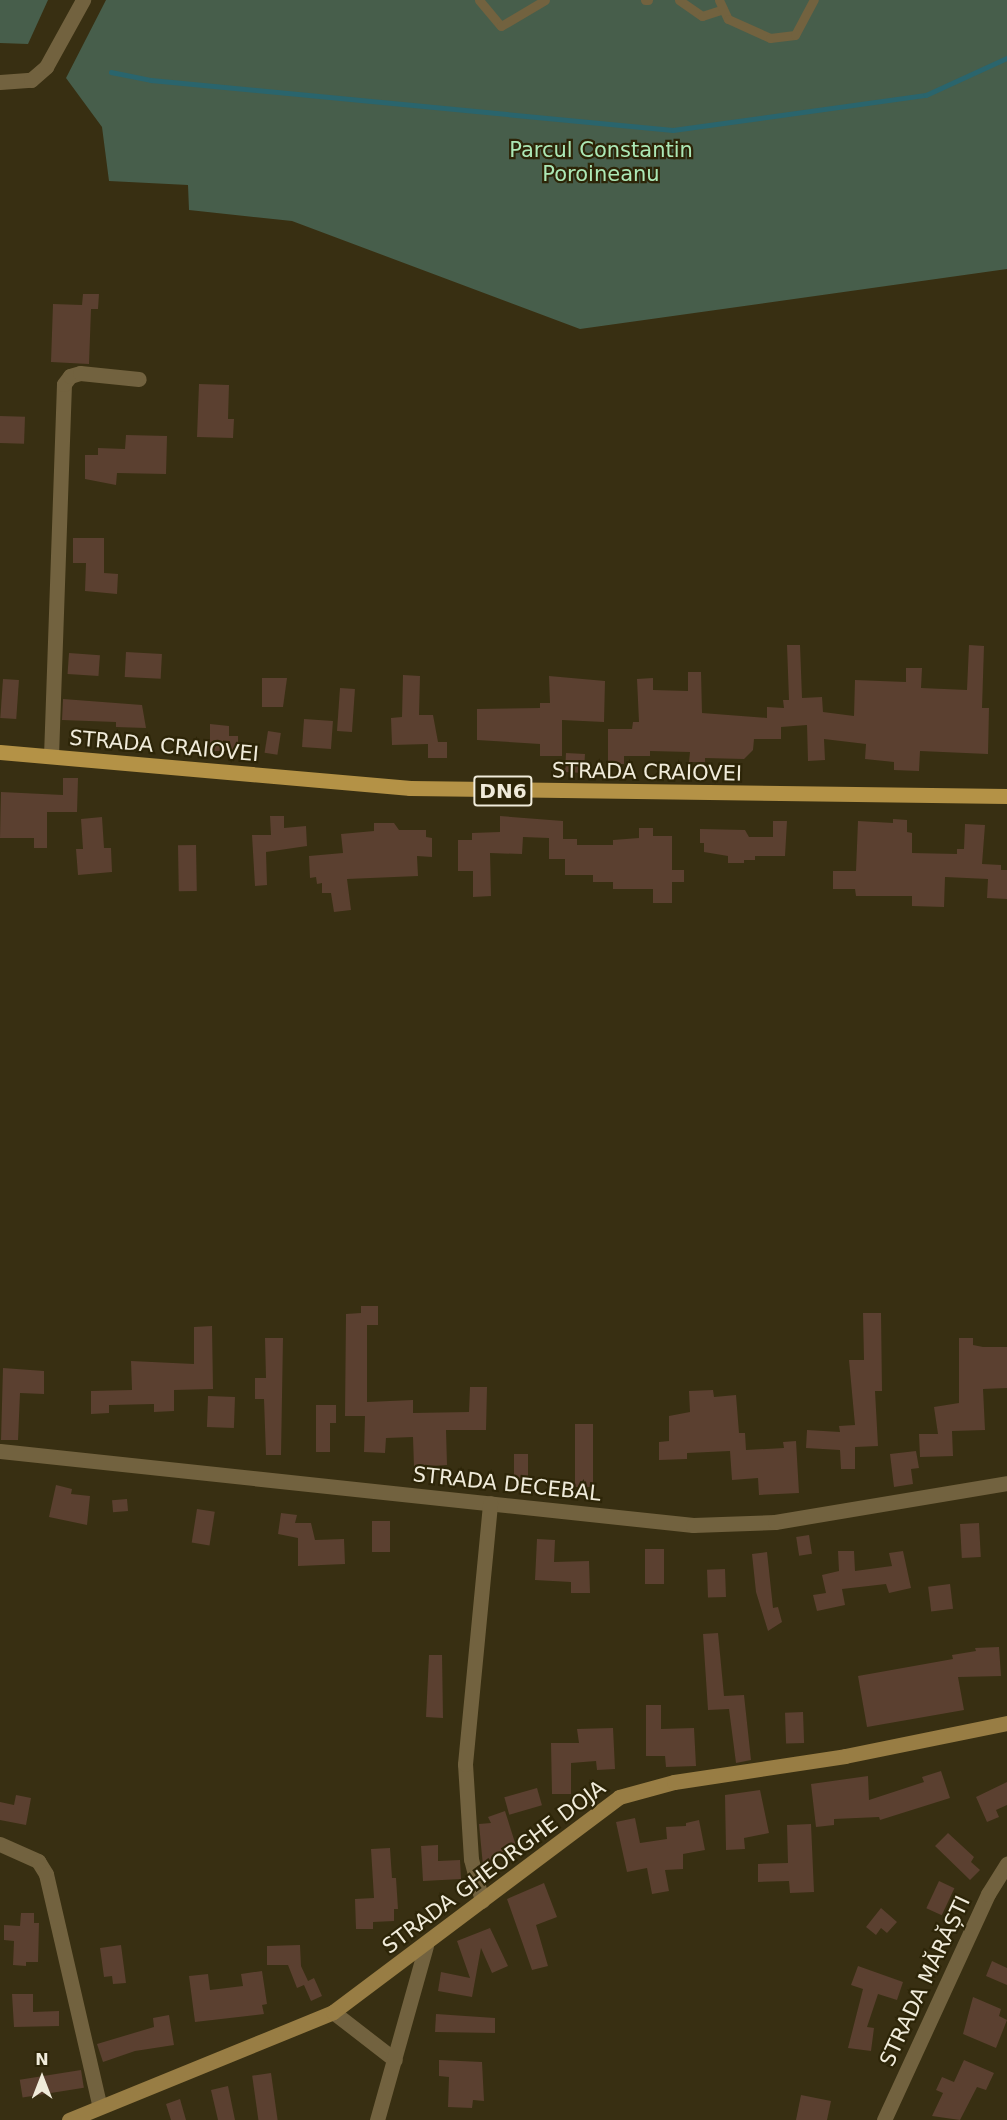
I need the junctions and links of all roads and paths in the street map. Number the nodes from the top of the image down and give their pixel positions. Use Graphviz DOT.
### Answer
graph roads {
  1 [pos="83,0"];
  2 [pos="479,0"];
  3 [pos="544,0"];
  4 [pos="679,0"];
  5 [pos="719,0"];
  6 [pos="814,0"];
  7 [pos="723,9"];
  8 [pos="0,82"];
  9 [pos="139,379"];
  10 [pos="0,752"];
  11 [pos="51,756"];
  12 [pos="1007,796"];
  13 [pos="0,1450"];
  14 [pos="1007,1483"];
  15 [pos="490,1503"];
  16 [pos="1007,1723"];
  17 [pos="0,1844"];
  18 [pos="1007,1863"];
  19 [pos="482,1901"];
  20 [pos="426,1946"];
  21 [pos="333,2012"];
  22 [pos="395,2060"];
  23 [pos="100,2107"];
  24 [pos="69,2120"];
  25 [pos="377,2120"];
  26 [pos="884,2120"];
  1 -- 8 [label="street"];
  2 -- 3 [label="lane"];
  4 -- 7 [label="lane"];
  5 -- 7 [label="lane"];
  6 -- 7 [label="lane"];
  9 -- 11 [label="street"];
  10 -- 11 [label="main road, STRADA CRAIOVEI / DN6"];
  11 -- 12 [label="main road, STRADA CRAIOVEI / DN6"];
  13 -- 15 [label="street, STRADA DECEBAL"];
  14 -- 15 [label="street, STRADA DECEBAL"];
  15 -- 19 [label="street"];
  16 -- 19 [label="street, STRADA GHEORGHE DOJA"];
  17 -- 23 [label="street"];
  18 -- 26 [label="street, STRADA MĂRĂȘTI"];
  19 -- 20 [label="street, STRADA GHEORGHE DOJA"];
  20 -- 21 [label="street, STRADA GHEORGHE DOJA"];
  20 -- 22 [label="street"];
  21 -- 22 [label="street"];
  21 -- 23 [label="street, STRADA GHEORGHE DOJA"];
  22 -- 25 [label="street"];
  23 -- 24 [label="street, STRADA GHEORGHE DOJA"];
}
